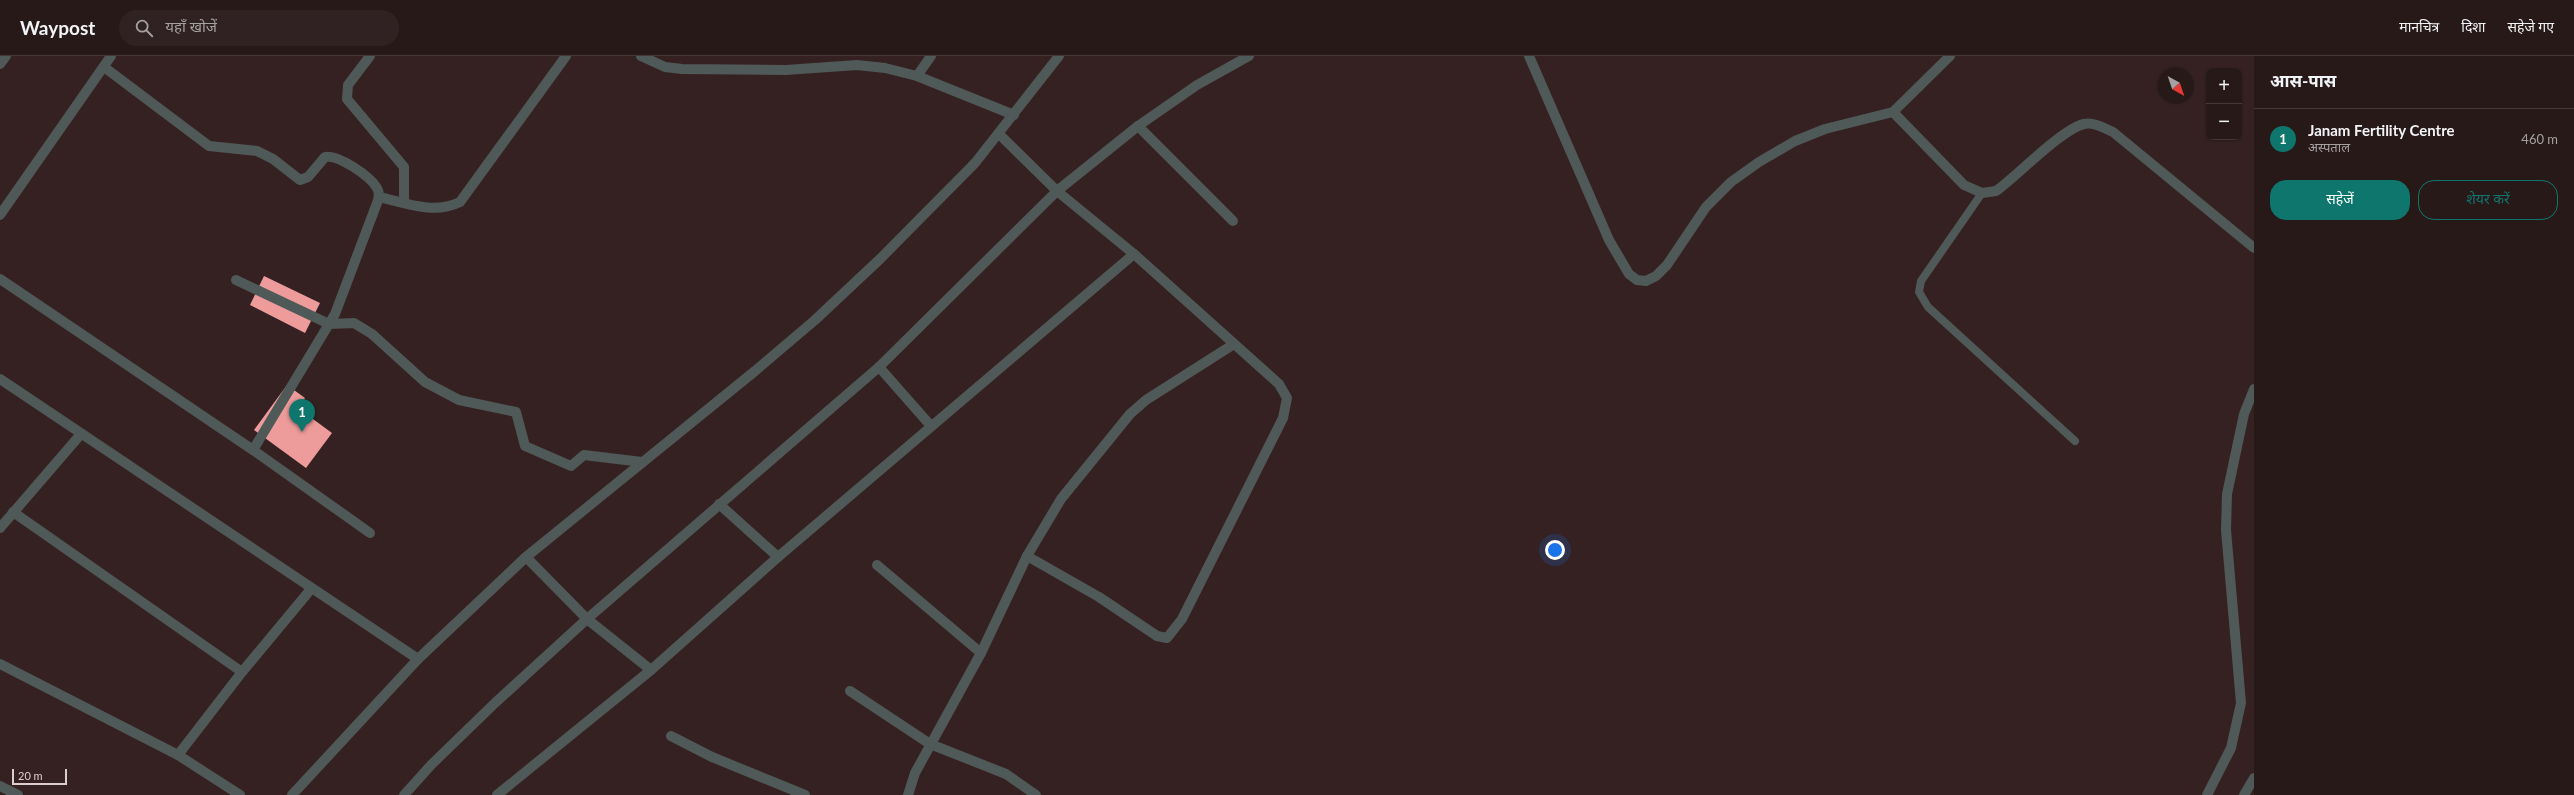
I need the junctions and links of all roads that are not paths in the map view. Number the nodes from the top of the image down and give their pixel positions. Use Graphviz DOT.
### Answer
graph roads {
  1 [pos="6,56"];
  2 [pos="111,56"];
  3 [pos="370,56"];
  4 [pos="566,56"];
  5 [pos="641,56"];
  6 [pos="931,56"];
  7 [pos="1059,56"];
  8 [pos="1249,56"];
  9 [pos="1529,56"];
  10 [pos="1950,56"];
  11 [pos="824,61"];
  12 [pos="0,64"];
  13 [pos="104,67"];
  14 [pos="917,76"];
  15 [pos="1893,112"];
  16 [pos="1014,115"];
  17 [pos="1138,126"];
  18 [pos="999,134"];
  19 [pos="1057,191"];
  20 [pos="1982,193"];
  21 [pos="379,197"];
  22 [pos="404,203"];
  23 [pos="0,214"];
  24 [pos="1234,220"];
  25 [pos="2254,248"];
  26 [pos="1134,254"];
  27 [pos="0,279"];
  28 [pos="236,280"];
  29 [pos="329,324"];
  30 [pos="1234,344"];
  31 [pos="879,367"];
  32 [pos="0,378"];
  33 [pos="2254,389"];
  34 [pos="931,426"];
  35 [pos="80,434"];
  36 [pos="2075,441"];
  37 [pos="253,450"];
  38 [pos="642,462"];
  39 [pos="719,504"];
  40 [pos="13,512"];
  41 [pos="0,528"];
  42 [pos="370,533"];
  43 [pos="778,556"];
  44 [pos="1027,556"];
  45 [pos="526,557"];
  46 [pos="877,565"];
  47 [pos="311,589"];
  48 [pos="587,619"];
  49 [pos="981,653"];
  50 [pos="418,659"];
  51 [pos="0,664"];
  52 [pos="651,670"];
  53 [pos="242,672"];
  54 [pos="850,691"];
  55 [pos="671,736"];
  56 [pos="930,744"];
  57 [pos="178,755"];
  58 [pos="2254,778"];
  59 [pos="0,786"];
  60 [pos="18,795"];
  61 [pos="240,795"];
  62 [pos="292,795"];
  63 [pos="404,795"];
  64 [pos="497,795"];
  65 [pos="804,795"];
  66 [pos="908,795"];
  67 [pos="1036,795"];
  68 [pos="2207,795"];
  69 [pos="2244,795"];
  1 -- 12 [label="street"];
  2 -- 13 [label="street"];
  3 -- 22 [label="street"];
  4 -- 22 [label="street"];
  5 -- 11 [label="street"];
  6 -- 14 [label="street"];
  7 -- 16 [label="street"];
  8 -- 17 [label="street"];
  9 -- 15 [label="street"];
  10 -- 15 [label="street"];
  11 -- 14 [label="street"];
  13 -- 21 [label="street"];
  13 -- 23 [label="street"];
  14 -- 16 [label="street"];
  15 -- 20 [label="street"];
  16 -- 18 [label="street"];
  17 -- 19 [label="street"];
  17 -- 24 [label="street"];
  18 -- 19 [label="street"];
  18 -- 38 [label="street"];
  19 -- 26 [label="street"];
  19 -- 31 [label="street"];
  20 -- 25 [label="street"];
  20 -- 36 [label="lane"];
  21 -- 22 [label="street"];
  21 -- 29 [label="street"];
  26 -- 30 [label="street"];
  26 -- 34 [label="street"];
  27 -- 37 [label="street"];
  28 -- 29 [label="street"];
  29 -- 37 [label="street"];
  29 -- 38 [label="street"];
  30 -- 44 [label="street"];
  30 -- 44 [label="street"];
  31 -- 34 [label="street"];
  31 -- 39 [label="street"];
  32 -- 35 [label="street"];
  33 -- 68 [label="street"];
  34 -- 43 [label="street"];
  35 -- 40 [label="street"];
  35 -- 47 [label="street"];
  37 -- 42 [label="street"];
  38 -- 45 [label="street"];
  39 -- 43 [label="street"];
  39 -- 48 [label="street"];
  40 -- 41 [label="street"];
  40 -- 53 [label="street"];
  43 -- 52 [label="street"];
  44 -- 49 [label="street"];
  45 -- 48 [label="street"];
  45 -- 50 [label="street"];
  46 -- 49 [label="street"];
  47 -- 50 [label="street"];
  47 -- 53 [label="street"];
  48 -- 52 [label="street"];
  48 -- 63 [label="street"];
  49 -- 56 [label="street"];
  50 -- 62 [label="street"];
  51 -- 57 [label="street"];
  52 -- 64 [label="street"];
  53 -- 57 [label="street"];
  54 -- 56 [label="street"];
  55 -- 65 [label="street"];
  56 -- 66 [label="street"];
  56 -- 67 [label="street"];
  57 -- 61 [label="street"];
  58 -- 69 [label="street"];
  59 -- 60 [label="street"];
}
